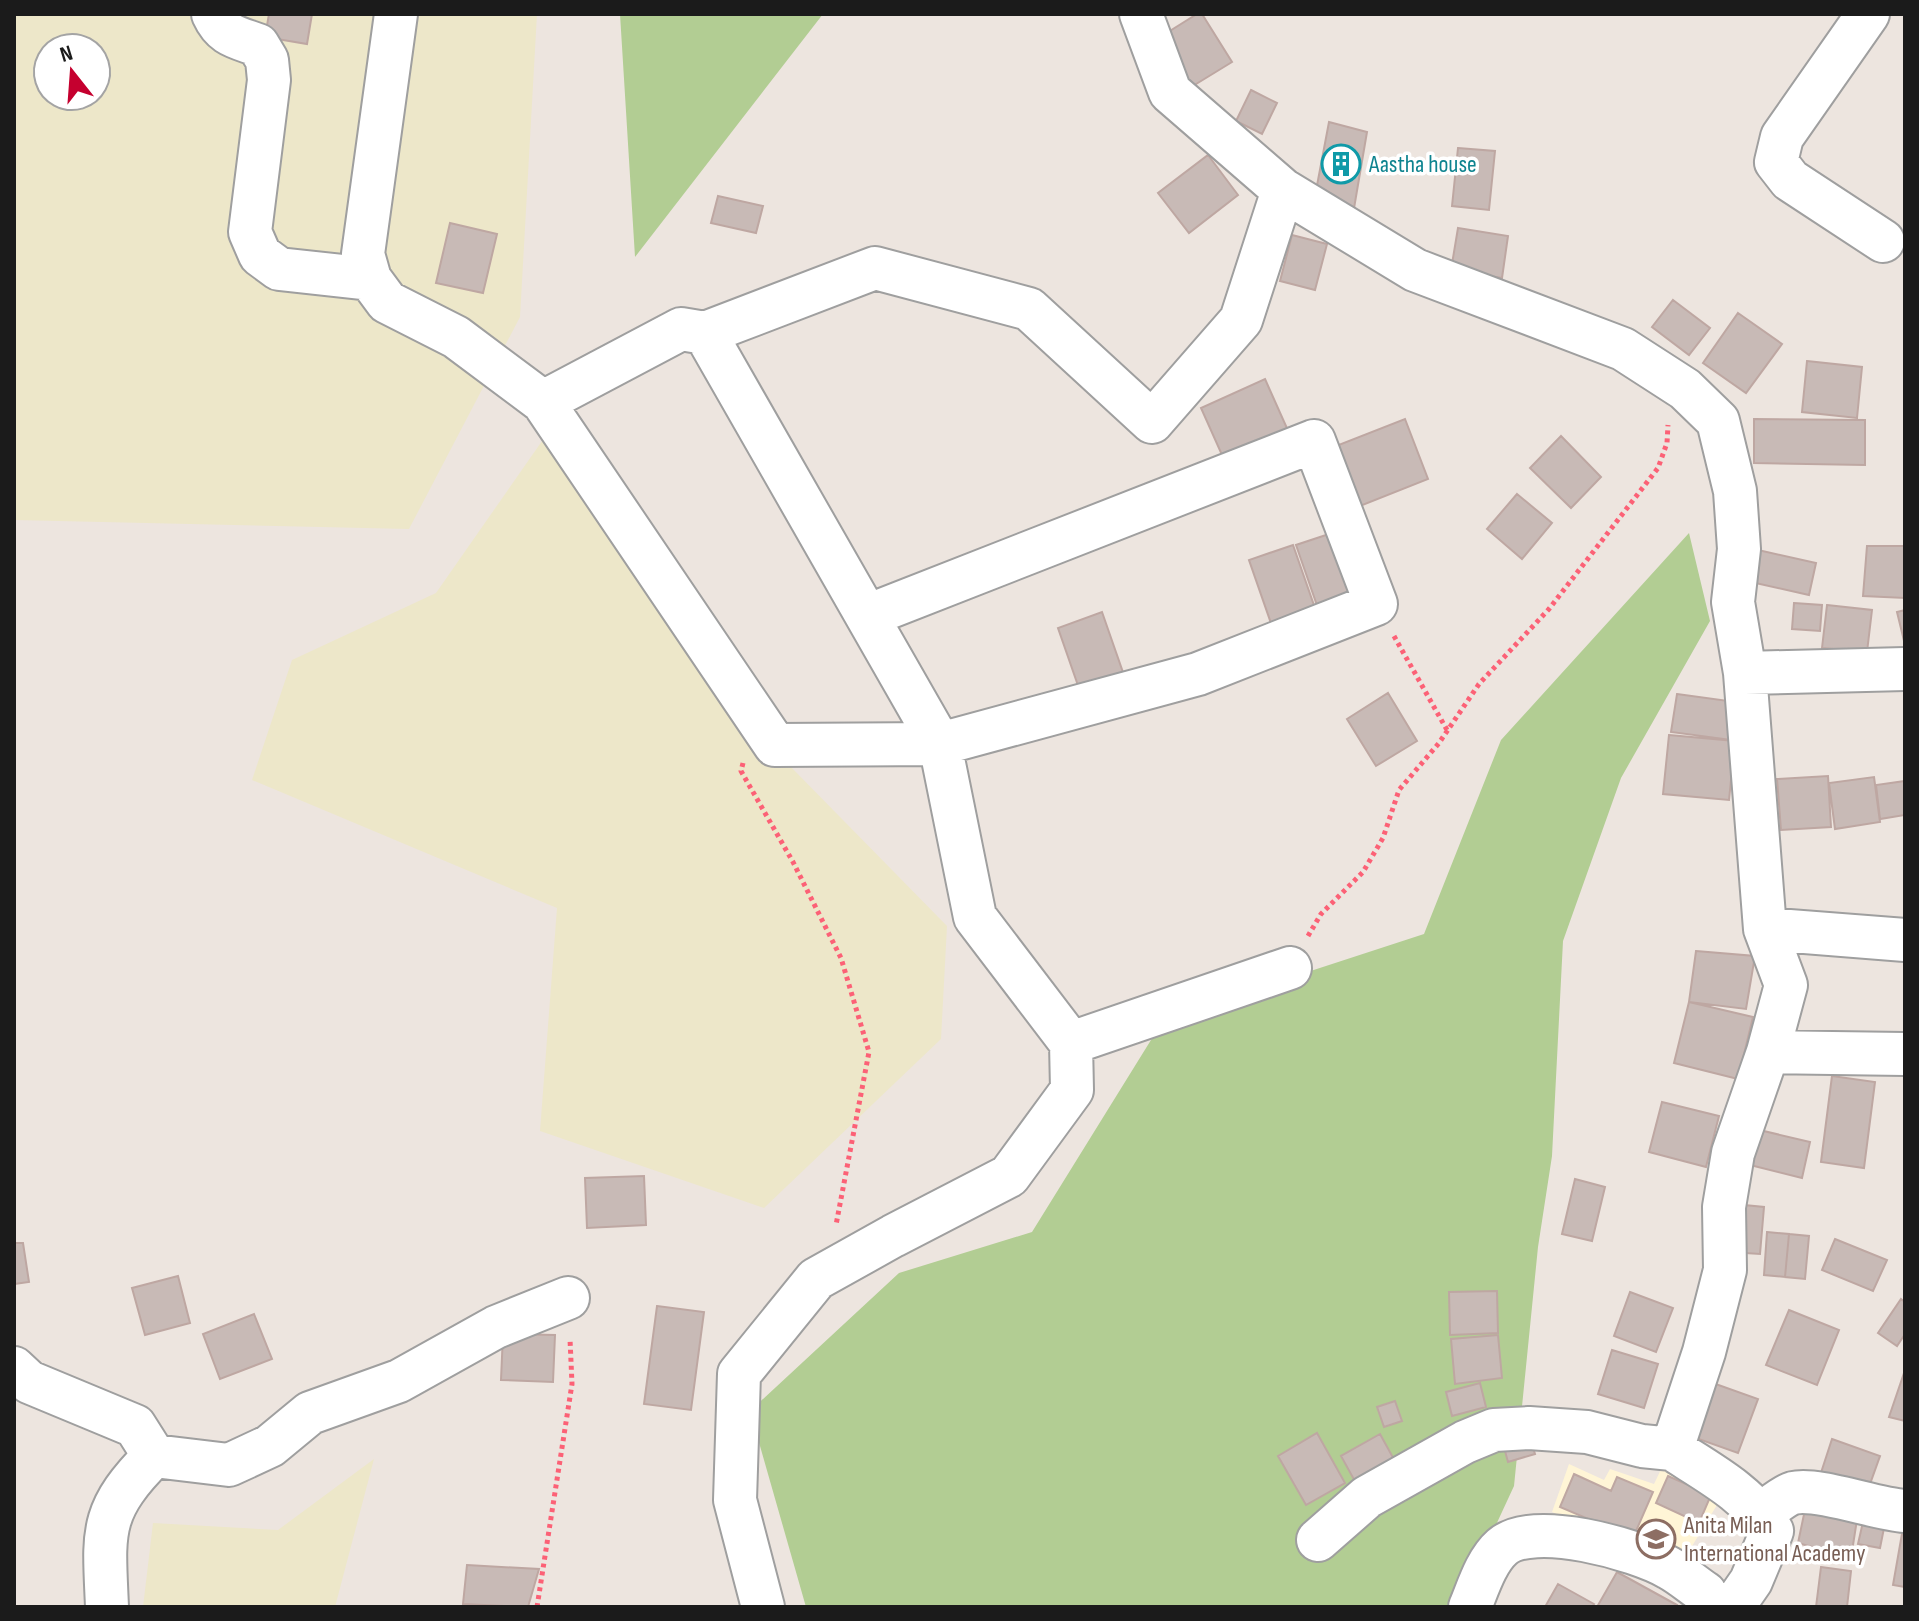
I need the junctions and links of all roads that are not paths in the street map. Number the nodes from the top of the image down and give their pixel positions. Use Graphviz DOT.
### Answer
graph roads {
  1 [pos="213,14"];
  2 [pos="396,14"];
  3 [pos="1141,14"];
  4 [pos="1868,14"];
  5 [pos="1283,190"];
  6 [pos="1883,241"];
  7 [pos="370,279"];
  8 [pos="705,333"];
  9 [pos="543,402"];
  10 [pos="867,616"];
  11 [pos="1905,669"];
  12 [pos="1745,673"];
  13 [pos="940,744"];
  14 [pos="1765,929"];
  15 [pos="1905,940"];
  16 [pos="1290,968"];
  17 [pos="1071,1043"];
  18 [pos="1768,1052"];
  19 [pos="1905,1054"];
  20 [pos="568,1298"];
  21 [pos="14,1368"];
  22 [pos="1672,1449"];
  23 [pos="154,1456"];
  24 [pos="1905,1511"];
  25 [pos="1761,1514"];
  26 [pos="1318,1540"];
  27 [pos="107,1607"];
  28 [pos="763,1607"];
  29 [pos="1470,1607"];
  30 [pos="1709,1607"];
  31 [pos="1733,1607"];
  1 -- 7 [label="street"];
  2 -- 7 [label="street"];
  3 -- 5 [label="street"];
  4 -- 6 [label="street"];
  5 -- 8 [label="street"];
  5 -- 12 [label="street"];
  7 -- 9 [label="street"];
  8 -- 9 [label="street"];
  8 -- 10 [label="street"];
  9 -- 13 [label="street"];
  10 -- 13 [label="street"];
  10 -- 13 [label="street"];
  11 -- 12 [label="street"];
  12 -- 14 [label="street"];
  13 -- 17 [label="street"];
  14 -- 15 [label="street"];
  14 -- 18 [label="street"];
  16 -- 17 [label="street"];
  17 -- 28 [label="street"];
  18 -- 19 [label="street"];
  18 -- 22 [label="street"];
  20 -- 23 [label="street"];
  21 -- 23 [label="street"];
  22 -- 25 [label="street"];
  22 -- 26 [label="street"];
  23 -- 27 [label="street"];
  24 -- 25 [label="street"];
  25 -- 31 [label="street"];
  29 -- 30 [label="street"];
}
